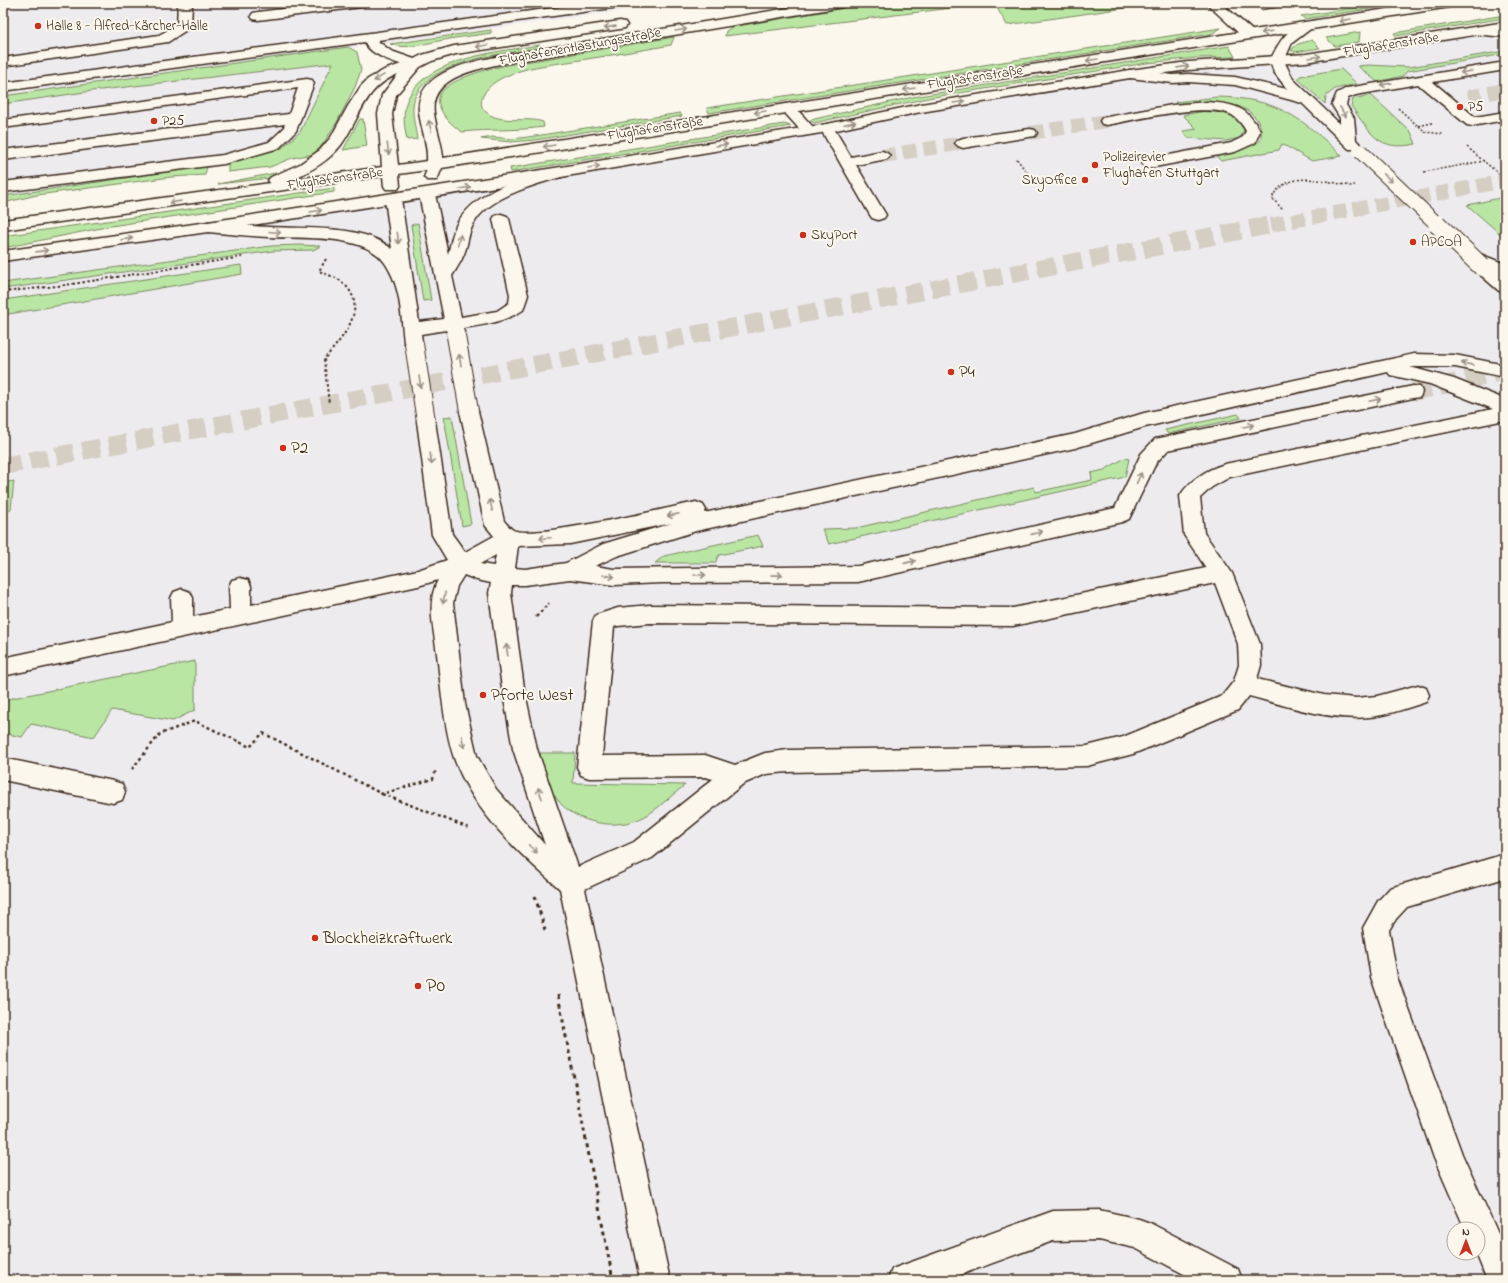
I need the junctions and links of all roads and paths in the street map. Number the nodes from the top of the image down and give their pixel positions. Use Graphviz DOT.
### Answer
graph roads {
  1 [pos="185,3"];
  2 [pos="362,3"];
  3 [pos="619,3"];
  4 [pos="774,3"];
  5 [pos="842,3"];
  6 [pos="1213,3"];
  7 [pos="1450,3"];
  8 [pos="258,10"];
  9 [pos="1383,13"];
  10 [pos="687,16"];
  11 [pos="631,24"];
  12 [pos="1306,26"];
  13 [pos="1505,26"];
  14 [pos="1479,31"];
  15 [pos="1505,33"];
  16 [pos="1249,35"];
  17 [pos="371,36"];
  18 [pos="1384,46"];
  19 [pos="260,52"];
  20 [pos="1277,61"];
  21 [pos="3,62"];
  22 [pos="415,64"];
  23 [pos="1505,66"];
  24 [pos="1130,74"];
  25 [pos="1421,79"];
  26 [pos="3,87"];
  27 [pos="1306,100"];
  28 [pos="788,108"];
  29 [pos="1505,116"];
  30 [pos="295,118"];
  31 [pos="1107,121"];
  32 [pos="3,124"];
  33 [pos="1418,126"];
  34 [pos="827,128"];
  35 [pos="809,131"];
  36 [pos="1030,133"];
  37 [pos="1445,134"];
  38 [pos="963,143"];
  39 [pos="1463,143"];
  40 [pos="1354,146"];
  41 [pos="882,156"];
  42 [pos="4,158"];
  43 [pos="846,162"];
  44 [pos="1149,162"];
  45 [pos="436,164"];
  46 [pos="391,171"];
  47 [pos="567,171"];
  48 [pos="1505,179"];
  49 [pos="3,187"];
  50 [pos="427,194"];
  51 [pos="214,197"];
  52 [pos="393,199"];
  53 [pos="878,216"];
  54 [pos="500,219"];
  55 [pos="3,225"];
  56 [pos="208,227"];
  57 [pos="1470,255"];
  58 [pos="3,256"];
  59 [pos="327,256"];
  60 [pos="242,257"];
  61 [pos="1505,270"];
  62 [pos="444,275"];
  63 [pos="404,282"];
  64 [pos="1505,287"];
  65 [pos="3,292"];
  66 [pos="455,330"];
  67 [pos="412,336"];
  68 [pos="1377,369"];
  69 [pos="1505,371"];
  70 [pos="1505,381"];
  71 [pos="1413,392"];
  72 [pos="329,404"];
  73 [pos="1502,412"];
  74 [pos="835,494"];
  75 [pos="508,538"];
  76 [pos="462,564"];
  77 [pos="561,572"];
  78 [pos="1221,573"];
  79 [pos="501,576"];
  80 [pos="240,586"];
  81 [pos="182,598"];
  82 [pos="241,616"];
  83 [pos="183,629"];
  84 [pos="506,636"];
  85 [pos="3,667"];
  86 [pos="1244,685"];
  87 [pos="1418,695"];
  88 [pos="437,763"];
  89 [pos="3,769"];
  90 [pos="735,776"];
  91 [pos="113,792"];
  92 [pos="382,794"];
  93 [pos="475,830"];
  94 [pos="1505,866"];
  95 [pos="570,883"];
  96 [pos="655,1280"];
  97 [pos="903,1280"];
  98 [pos="1227,1280"];
  99 [pos="1503,1280"];
  1 -- 21 [label="main road"];
  2 -- 8 [label="main road"];
  3 -- 17 [label="main road"];
  4 -- 10 [label="main road"];
  45 -- 5 [label="main road, Flughafenentlastungsstraße, one-way"];
  6 -- 16 [label="main road"];
  7 -- 9 [label="main road, Flughafenstraße"];
  8 -- 19 [label="main road"];
  9 -- 12 [label="main road, Flughafenstraße, one-way"];
  9 -- 18 [label="main road"];
  11 -- 22 [label="main road, Flughafenentlastungsstraße, one-way"];
  12 -- 16 [label="main road, Flughafenstraße, one-way"];
  12 -- 20 [label="main road, Flughafenstraße"];
  13 -- 14 [label="main road, Flughafenstraße"];
  14 -- 15 [label="main road"];
  14 -- 18 [label="main road, Flughafenstraße"];
  16 -- 28 [label="main road, Flughafenstraße, one-way"];
  17 -- 19 [label="main road"];
  17 -- 22 [label="main road"];
  20 -- 18 [label="main road, Flughafenstraße, one-way"];
  19 -- 26 [label="main road"];
  24 -- 20 [label="main road, Flughafenstraße, one-way"];
  20 -- 27 [label="main road"];
  22 -- 46 [label="main road, Flughafenentlastungsstraße, one-way"];
  22 -- 51 [label="main road, one-way"];
  23 -- 25 [label="main road, one-way"];
  24 -- 27 [label="main road"];
  34 -- 24 [label="main road, Flughafenstraße, one-way"];
  25 -- 29 [label="main road"];
  25 -- 40 [label="main road, one-way"];
  27 -- 40 [label="main road"];
  28 -- 35 [label="main road"];
  28 -- 45 [label="main road, Flughafenstraße, one-way"];
  30 -- 32 [label="main road"];
  30 -- 42 [label="main road"];
  30 -- 49 [label="main road"];
  31 -- 44 [label="main road"];
  33 -- 37 [label="path"];
  34 -- 35 [label="main road, Flughafenstraße"];
  34 -- 43 [label="main road"];
  47 -- 35 [label="main road, Flughafenstraße, one-way"];
  36 -- 38 [label="main road"];
  39 -- 48 [label="path"];
  40 -- 57 [label="main road, one-way, bridge"];
  41 -- 43 [label="main road"];
  43 -- 53 [label="main road"];
  45 -- 46 [label="main road, Flughafenstraße"];
  45 -- 50 [label="main road, Flughafenentlastungsstraße"];
  46 -- 51 [label="main road, Flughafenstraße"];
  46 -- 52 [label="main road, Flughafenentlastungsstraße"];
  50 -- 47 [label="main road, Flughafenstraße, one-way"];
  62 -- 47 [label="main road, one-way"];
  50 -- 52 [label="main road, Flughafenstraße"];
  50 -- 62 [label="main road"];
  51 -- 55 [label="main road, Flughafenstraße, one-way"];
  56 -- 52 [label="main road, Flughafenstraße, one-way"];
  52 -- 63 [label="main road, Flughafenentlastungsstraße, one-way"];
  54 -- 66 [label="main road"];
  58 -- 56 [label="main road, Flughafenstraße, one-way"];
  56 -- 63 [label="main road, one-way"];
  57 -- 61 [label="main road"];
  57 -- 64 [label="main road, bridge"];
  59 -- 72 [label="path"];
  60 -- 65 [label="path"];
  62 -- 66 [label="main road"];
  63 -- 67 [label="main road, Flughafenentlastungsstraße"];
  66 -- 67 [label="main road"];
  75 -- 66 [label="main road, one-way, bridge"];
  67 -- 76 [label="main road, Flughafenentlastungsstraße, one-way, bridge"];
  69 -- 68 [label="main road, one-way"];
  68 -- 73 [label="main road"];
  68 -- 74 [label="main road"];
  70 -- 73 [label="main road"];
  77 -- 71 [label="main road, one-way"];
  73 -- 78 [label="main road"];
  74 -- 75 [label="main road, one-way"];
  74 -- 77 [label="main road"];
  75 -- 76 [label="main road"];
  75 -- 79 [label="main road"];
  76 -- 79 [label="main road"];
  76 -- 82 [label="main road"];
  76 -- 95 [label="main road, one-way"];
  77 -- 79 [label="main road"];
  77 -- 84 [label="path"];
  78 -- 86 [label="main road"];
  78 -- 90 [label="main road"];
  79 -- 84 [label="main road"];
  80 -- 82 [label="main road"];
  81 -- 83 [label="main road"];
  82 -- 83 [label="main road"];
  83 -- 85 [label="main road"];
  95 -- 84 [label="main road, one-way"];
  86 -- 87 [label="main road"];
  86 -- 90 [label="main road"];
  88 -- 92 [label="path"];
  89 -- 91 [label="main road"];
  90 -- 95 [label="main road"];
  91 -- 92 [label="path"];
  92 -- 93 [label="path"];
  94 -- 99 [label="main road"];
  95 -- 96 [label="main road"];
  97 -- 98 [label="main road"];
}
